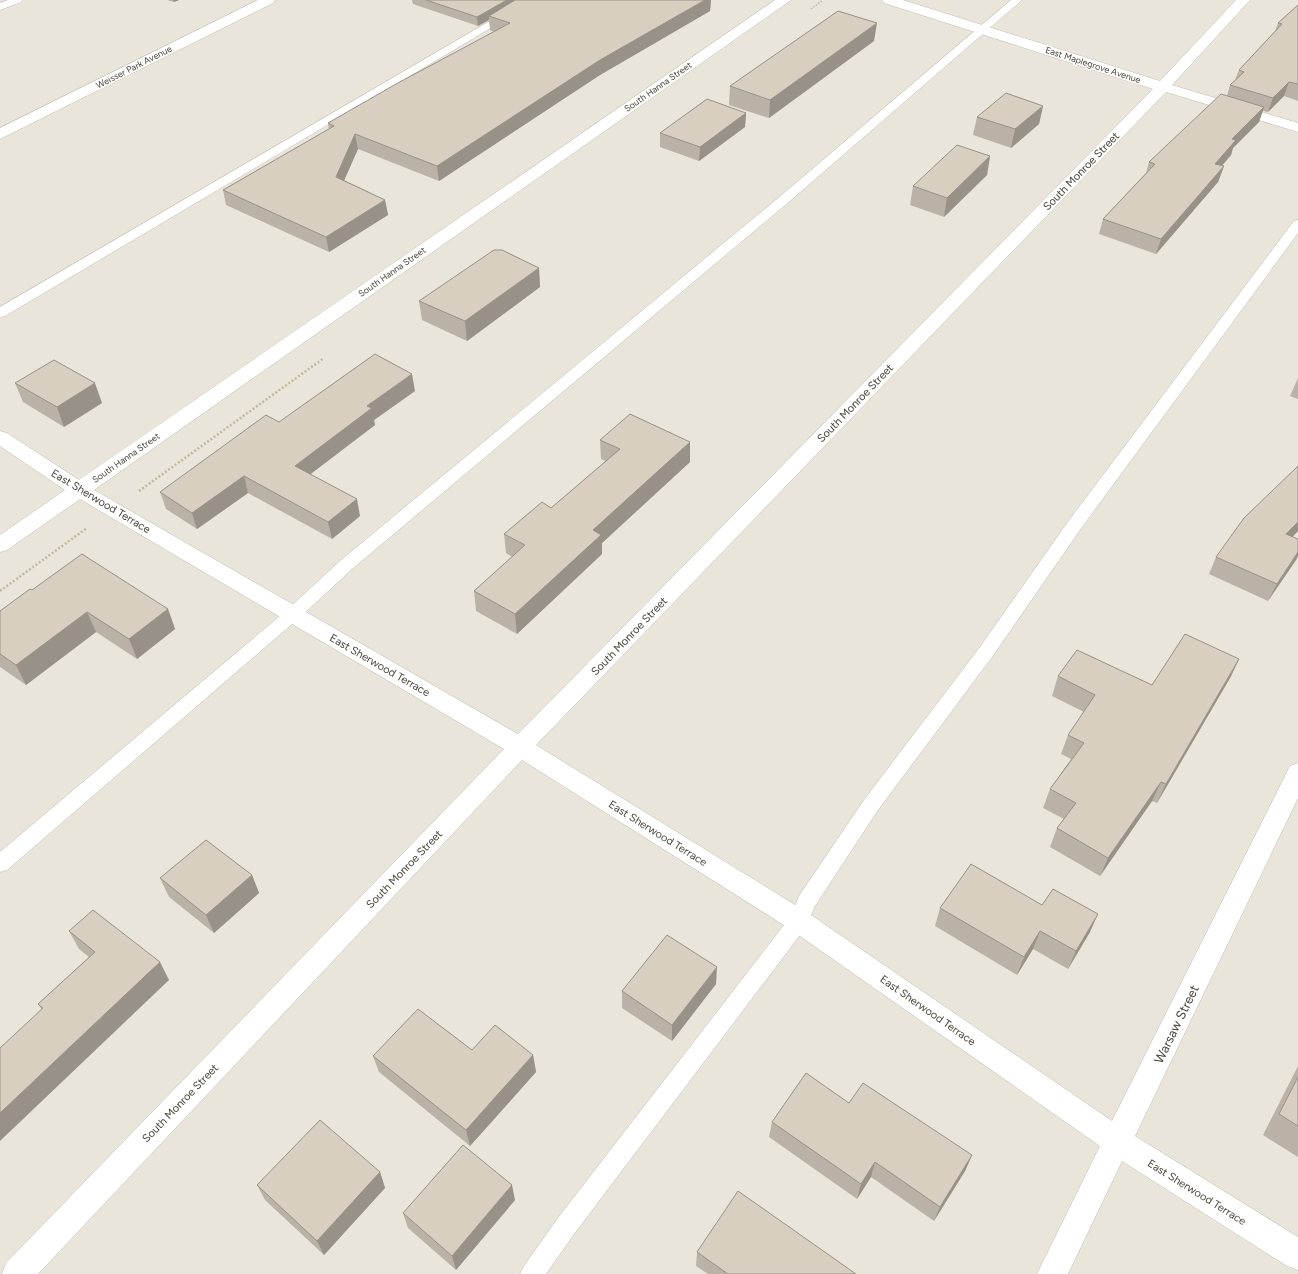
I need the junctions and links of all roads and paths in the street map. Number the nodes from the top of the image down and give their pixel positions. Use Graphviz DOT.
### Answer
graph roads {
  1 [pos="17,0"];
  2 [pos="268,0"];
  3 [pos="533,0"];
  4 [pos="784,0"];
  5 [pos="889,0"];
  6 [pos="1017,0"];
  7 [pos="1244,0"];
  8 [pos="0,8"];
  9 [pos="983,30"];
  10 [pos="1162,87"];
  11 [pos="1298,128"];
  12 [pos="0,134"];
  13 [pos="1298,224"];
  14 [pos="0,313"];
  15 [pos="0,437"];
  16 [pos="79,490"];
  17 [pos="0,545"];
  18 [pos="293,614"];
  19 [pos="520,747"];
  20 [pos="1298,773"];
  21 [pos="0,864"];
  22 [pos="799,921"];
  23 [pos="1118,1142"];
  24 [pos="1298,1255"];
  25 [pos="17,1274"];
  26 [pos="532,1274"];
  27 [pos="1052,1274"];
  1 -- 8 [label="lane"];
  2 -- 12 [label="street, Weisser Park Avenue"];
  3 -- 14 [label="lane"];
  4 -- 16 [label="street, South Hanna Street"];
  5 -- 9 [label="street, East Maplegrove Avenue"];
  6 -- 9 [label="lane"];
  7 -- 10 [label="street, South Monroe Street"];
  9 -- 10 [label="street, East Maplegrove Avenue"];
  9 -- 18 [label="lane"];
  10 -- 11 [label="street, East Maplegrove Avenue"];
  10 -- 19 [label="street, South Monroe Street"];
  13 -- 22 [label="lane"];
  15 -- 16 [label="street, East Sherwood Terrace"];
  16 -- 17 [label="street, South Hanna Street"];
  16 -- 18 [label="street, East Sherwood Terrace"];
  18 -- 19 [label="street, East Sherwood Terrace"];
  18 -- 21 [label="lane"];
  19 -- 22 [label="street, East Sherwood Terrace"];
  19 -- 25 [label="street, South Monroe Street"];
  20 -- 23 [label="street, Warsaw Street"];
  22 -- 23 [label="street, East Sherwood Terrace"];
  22 -- 26 [label="lane"];
  23 -- 24 [label="street, East Sherwood Terrace"];
  23 -- 27 [label="street, Warsaw Street"];
}
